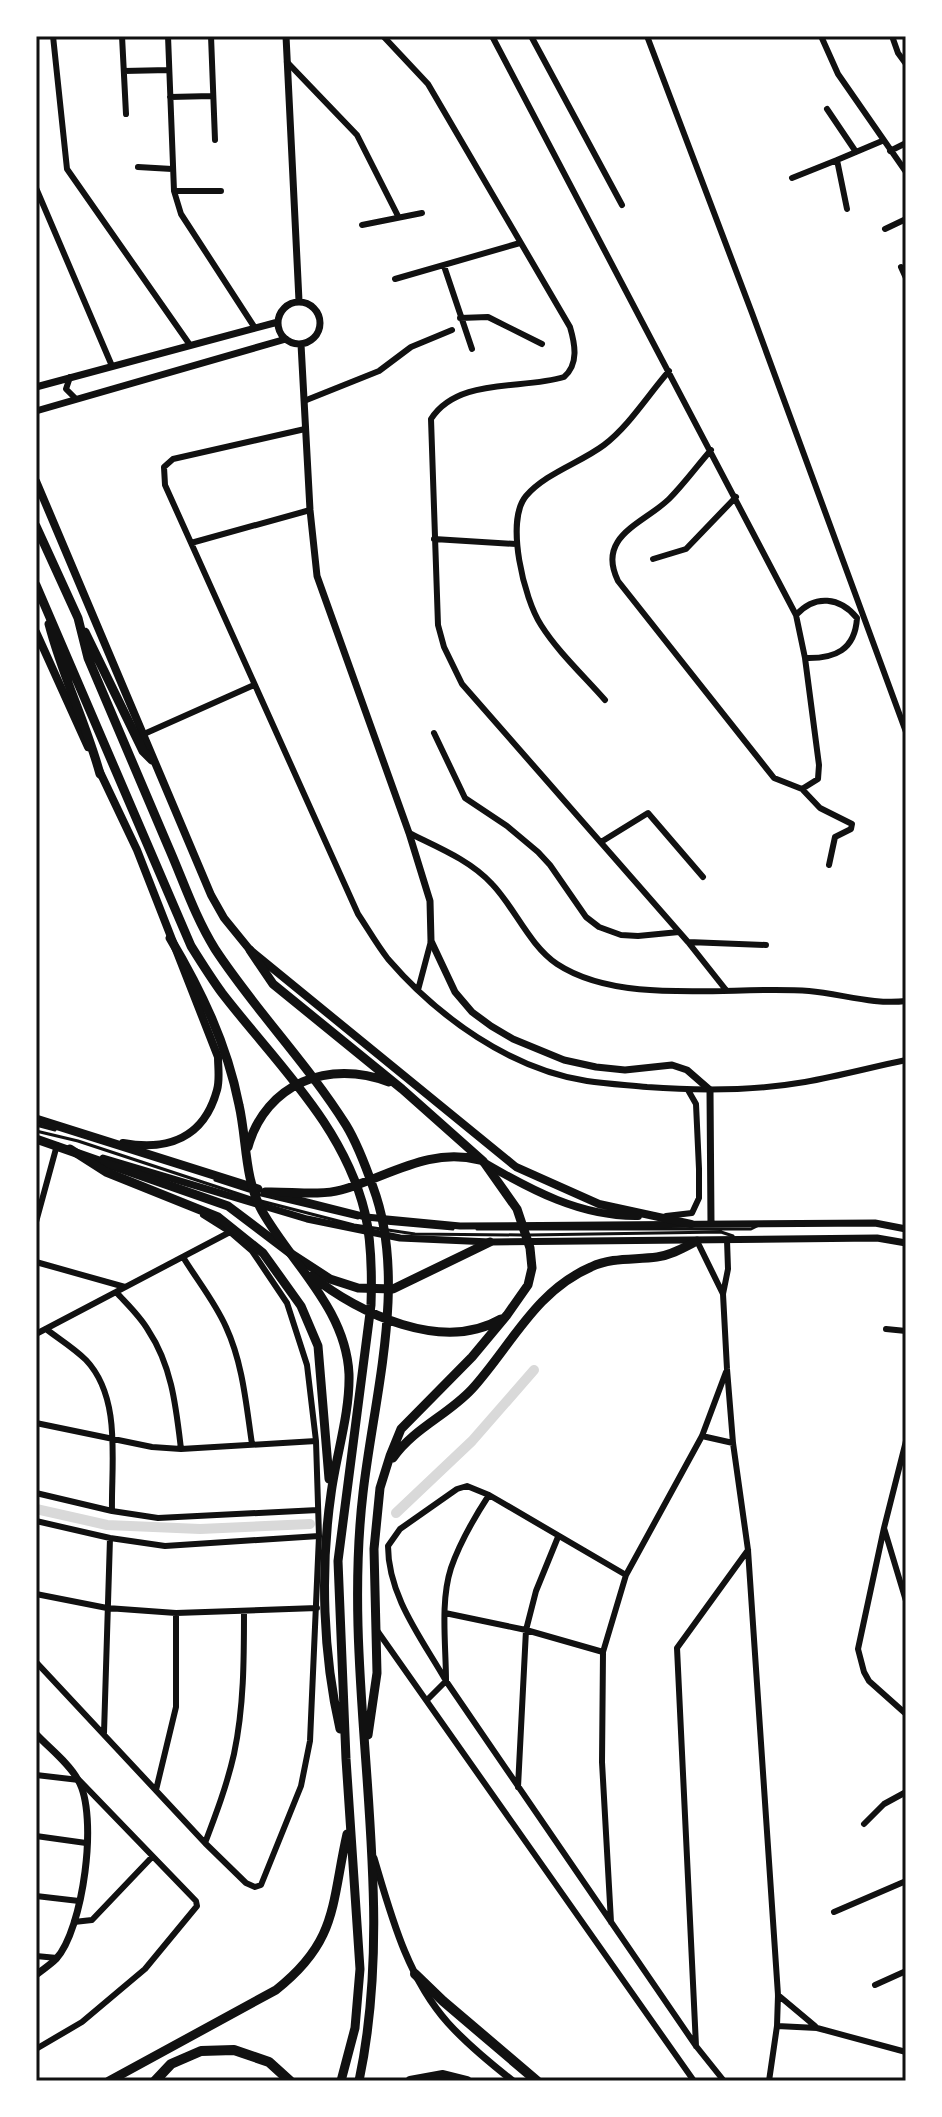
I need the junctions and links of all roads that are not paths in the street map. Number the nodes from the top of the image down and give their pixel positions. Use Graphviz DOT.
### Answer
graph roads {
  1 [pos="53,36"];
  2 [pos="122,36"];
  3 [pos="168,36"];
  4 [pos="211,36"];
  5 [pos="286,36"];
  6 [pos="383,36"];
  7 [pos="492,36"];
  8 [pos="531,36"];
  9 [pos="647,36"];
  10 [pos="821,36"];
  11 [pos="892,36"];
  12 [pos="287,62"];
  13 [pos="906,64"];
  14 [pos="169,70"];
  15 [pos="124,71"];
  16 [pos="212,96"];
  17 [pos="170,97"];
  18 [pos="827,109"];
  19 [pos="126,114"];
  20 [pos="215,140"];
  21 [pos="882,141"];
  22 [pos="906,143"];
  23 [pos="890,151"];
  24 [pos="856,152"];
  25 [pos="837,160"];
  26 [pos="138,167"];
  27 [pos="172,169"];
  28 [pos="906,172"];
  29 [pos="792,178"];
  30 [pos="36,188"];
  31 [pos="174,191"];
  32 [pos="221,191"];
  33 [pos="622,205"];
  34 [pos="847,209"];
  35 [pos="422,213"];
  36 [pos="398,216"];
  37 [pos="906,219"];
  38 [pos="362,225"];
  39 [pos="885,229"];
  40 [pos="520,243"];
  41 [pos="444,266"];
  42 [pos="901,267"];
  43 [pos="906,278"];
  44 [pos="395,279"];
  45 [pos="299,301"];
  46 [pos="460,318"];
  47 [pos="278,322"];
  48 [pos="255,328"];
  49 [pos="452,330"];
  50 [pos="286,339"];
  51 [pos="301,344"];
  52 [pos="542,344"];
  53 [pos="190,345"];
  54 [pos="472,349"];
  55 [pos="112,366"];
  56 [pos="669,371"];
  57 [pos="70,377"];
  58 [pos="36,387"];
  59 [pos="76,399"];
  60 [pos="304,401"];
  61 [pos="36,411"];
  62 [pos="305,429"];
  63 [pos="711,450"];
  64 [pos="36,481"];
  65 [pos="736,497"];
  66 [pos="310,510"];
  67 [pos="36,526"];
  68 [pos="434,539"];
  69 [pos="191,543"];
  70 [pos="516,544"];
  71 [pos="653,559"];
  72 [pos="36,585"];
  73 [pos="42,597"];
  74 [pos="796,615"];
  75 [pos="861,617"];
  76 [pos="78,618"];
  77 [pos="37,635"];
  78 [pos="805,658"];
  79 [pos="254,685"];
  80 [pos="605,700"];
  81 [pos="906,732"];
  82 [pos="434,733"];
  83 [pos="144,734"];
  84 [pos="152,760"];
  85 [pos="100,774"];
  86 [pos="802,789"];
  87 [pos="409,833"];
  88 [pos="601,842"];
  89 [pos="829,865"];
  90 [pos="703,877"];
  91 [pos="679,932"];
  92 [pos="170,938"];
  93 [pos="431,941"];
  94 [pos="688,942"];
  95 [pos="766,945"];
  96 [pos="250,950"];
  97 [pos="418,990"];
  98 [pos="726,990"];
  99 [pos="906,1001"];
  100 [pos="906,1060"];
  101 [pos="402,1089"];
  102 [pos="688,1090"];
  103 [pos="710,1090"];
  104 [pos="36,1122"];
  105 [pos="36,1135"];
  106 [pos="84,1138"];
  107 [pos="102,1140"];
  108 [pos="57,1145"];
  109 [pos="70,1149"];
  110 [pos="246,1153"];
  111 [pos="483,1161"];
  112 [pos="265,1192"];
  113 [pos="165,1195"];
  114 [pos="651,1216"];
  115 [pos="36,1222"];
  116 [pos="763,1223"];
  117 [pos="691,1224"];
  118 [pos="711,1224"];
  119 [pos="906,1229"];
  120 [pos="230,1232"];
  121 [pos="727,1240"];
  122 [pos="743,1240"];
  123 [pos="697,1241"];
  124 [pos="490,1242"];
  125 [pos="906,1243"];
  126 [pos="290,1253"];
  127 [pos="183,1257"];
  128 [pos="36,1262"];
  129 [pos="303,1270"];
  130 [pos="126,1287"];
  131 [pos="116,1292"];
  132 [pos="723,1294"];
  133 [pos="507,1315"];
  134 [pos="46,1329"];
  135 [pos="886,1329"];
  136 [pos="906,1331"];
  137 [pos="36,1334"];
  138 [pos="727,1369"];
  139 [pos="36,1423"];
  140 [pos="702,1436"];
  141 [pos="111,1439"];
  142 [pos="316,1441"];
  143 [pos="906,1441"];
  144 [pos="733,1443"];
  145 [pos="252,1444"];
  146 [pos="181,1449"];
  147 [pos="387,1467"];
  148 [pos="36,1493"];
  149 [pos="331,1495"];
  150 [pos="489,1495"];
  151 [pos="318,1510"];
  152 [pos="112,1511"];
  153 [pos="36,1521"];
  154 [pos="884,1528"];
  155 [pos="319,1536"];
  156 [pos="558,1537"];
  157 [pos="110,1538"];
  158 [pos="748,1550"];
  159 [pos="626,1575"];
  160 [pos="36,1594"];
  161 [pos="906,1601"];
  162 [pos="107,1608"];
  163 [pos="317,1608"];
  164 [pos="244,1611"];
  165 [pos="176,1613"];
  166 [pos="445,1613"];
  167 [pos="376,1628"];
  168 [pos="526,1630"];
  169 [pos="603,1652"];
  170 [pos="36,1662"];
  171 [pos="446,1681"];
  172 [pos="428,1699"];
  173 [pos="906,1714"];
  174 [pos="104,1733"];
  175 [pos="36,1734"];
  176 [pos="346,1753"];
  177 [pos="365,1754"];
  178 [pos="36,1775"];
  179 [pos="79,1780"];
  180 [pos="518,1788"];
  181 [pos="156,1790"];
  182 [pos="906,1792"];
  183 [pos="350,1823"];
  184 [pos="864,1824"];
  185 [pos="36,1836"];
  186 [pos="86,1843"];
  187 [pos="205,1843"];
  188 [pos="372,1850"];
  189 [pos="152,1857"];
  190 [pos="906,1881"];
  191 [pos="36,1896"];
  192 [pos="79,1901"];
  193 [pos="834,1912"];
  194 [pos="74,1922"];
  195 [pos="611,1923"];
  196 [pos="36,1956"];
  197 [pos="57,1958"];
  198 [pos="906,1971"];
  199 [pos="415,1974"];
  200 [pos="36,1975"];
  201 [pos="875,1985"];
  202 [pos="778,1995"];
  203 [pos="777,2026"];
  204 [pos="817,2028"];
  205 [pos="696,2046"];
  206 [pos="36,2049"];
  207 [pos="906,2052"];
  208 [pos="109,2081"];
  209 [pos="155,2081"];
  210 [pos="290,2081"];
  211 [pos="341,2081"];
  212 [pos="359,2081"];
  213 [pos="410,2081"];
  214 [pos="467,2081"];
  215 [pos="513,2081"];
  216 [pos="537,2081"];
  217 [pos="694,2081"];
  218 [pos="724,2081"];
  219 [pos="769,2081"];
  1 -- 53 [label="street"];
  2 -- 15 [label="street"];
  3 -- 14 [label="street"];
  4 -- 16 [label="street"];
  5 -- 12 [label="street"];
  6 -- 40 [label="street"];
  7 -- 56 [label="street"];
  8 -- 33 [label="street"];
  9 -- 75 [label="street"];
  10 -- 21 [label="street"];
  11 -- 13 [label="street"];
  12 -- 36 [label="street"];
  12 -- 45 [label="street"];
  14 -- 15 [label="street"];
  14 -- 17 [label="street"];
  15 -- 19 [label="street"];
  16 -- 17 [label="street"];
  16 -- 20 [label="street"];
  17 -- 27 [label="street"];
  18 -- 24 [label="street"];
  21 -- 23 [label="street"];
  21 -- 24 [label="street"];
  22 -- 23 [label="street"];
  23 -- 28 [label="street"];
  24 -- 25 [label="street"];
  25 -- 29 [label="street"];
  25 -- 34 [label="street"];
  26 -- 27 [label="street"];
  27 -- 31 [label="street"];
  30 -- 55 [label="street"];
  31 -- 32 [label="street"];
  31 -- 48 [label="street"];
  35 -- 36 [label="street"];
  36 -- 38 [label="street"];
  37 -- 39 [label="street"];
  40 -- 41 [label="street"];
  40 -- 68 [label="street"];
  41 -- 44 [label="street"];
  41 -- 46 [label="street"];
  42 -- 43 [label="street"];
  45 -- 47 [label="street"];
  45 -- 51 [label="street"];
  46 -- 52 [label="street"];
  46 -- 54 [label="street"];
  47 -- 48 [label="street"];
  47 -- 50 [label="street"];
  48 -- 53 [label="street"];
  49 -- 60 [label="street"];
  50 -- 51 [label="street"];
  50 -- 59 [label="street"];
  51 -- 60 [label="street"];
  53 -- 55 [label="street"];
  55 -- 57 [label="street"];
  56 -- 63 [label="street"];
  56 -- 70 [label="street"];
  57 -- 58 [label="street"];
  57 -- 59 [label="street"];
  59 -- 61 [label="street"];
  60 -- 62 [label="street"];
  62 -- 66 [label="street"];
  62 -- 69 [label="street"];
  63 -- 65 [label="street"];
  63 -- 86 [label="street"];
  64 -- 83 [label="main road"];
  65 -- 71 [label="street"];
  65 -- 74 [label="street"];
  66 -- 69 [label="street"];
  66 -- 87 [label="street"];
  67 -- 76 [label="main road"];
  68 -- 70 [label="street"];
  68 -- 88 [label="street"];
  69 -- 79 [label="street"];
  70 -- 80 [label="street"];
  72 -- 73 [label="main road"];
  73 -- 85 [label="main road"];
  73 -- 176 [label="main road"];
  74 -- 75 [label="street"];
  74 -- 78 [label="street"];
  75 -- 78 [label="street"];
  75 -- 81 [label="street"];
  76 -- 84 [label="main road"];
  76 -- 177 [label="main road"];
  77 -- 85 [label="main road"];
  78 -- 86 [label="street"];
  79 -- 83 [label="street"];
  79 -- 97 [label="street"];
  82 -- 91 [label="street"];
  83 -- 84 [label="main road"];
  84 -- 96 [label="main road"];
  85 -- 92 [label="main road"];
  86 -- 89 [label="street"];
  87 -- 93 [label="street"];
  87 -- 98 [label="street"];
  88 -- 90 [label="street"];
  88 -- 91 [label="street"];
  91 -- 94 [label="street"];
  92 -- 107 [label="main road"];
  92 -- 110 [label="main road"];
  93 -- 97 [label="street"];
  93 -- 103 [label="street"];
  94 -- 95 [label="street"];
  94 -- 98 [label="street"];
  96 -- 101 [label="main road"];
  96 -- 114 [label="main road"];
  97 -- 102 [label="street"];
  98 -- 99 [label="street"];
  100 -- 103 [label="street"];
  101 -- 110 [label="main road"];
  101 -- 111 [label="main road"];
  102 -- 103 [label="street"];
  102 -- 114 [label="street"];
  103 -- 118 [label="street"];
  104 -- 106 [label="lane"];
  104 -- 107 [label="main road"];
  105 -- 108 [label="main road"];
  105 -- 109 [label="lane"];
  105 -- 122 [label="lane"];
  106 -- 107 [label="lane"];
  106 -- 116 [label="lane"];
  107 -- 112 [label="main road"];
  108 -- 109 [label="main road"];
  108 -- 115 [label="street"];
  109 -- 113 [label="main road"];
  109 -- 124 [label="street"];
  109 -- 126 [label="main road"];
  110 -- 126 [label="main road"];
  111 -- 112 [label="main road"];
  111 -- 114 [label="main road"];
  111 -- 133 [label="main road"];
  112 -- 117 [label="street"];
  113 -- 120 [label="street"];
  113 -- 149 [label="main road"];
  114 -- 117 [label="main road"];
  116 -- 118 [label="street"];
  116 -- 119 [label="street"];
  117 -- 118 [label="street"];
  120 -- 127 [label="street"];
  120 -- 142 [label="street"];
  121 -- 122 [label="street"];
  121 -- 123 [label="street"];
  121 -- 132 [label="street"];
  122 -- 125 [label="street"];
  123 -- 124 [label="street"];
  123 -- 132 [label="street"];
  123 -- 147 [label="main road"];
  124 -- 126 [label="main road"];
  126 -- 129 [label="main road"];
  127 -- 130 [label="street"];
  127 -- 145 [label="street"];
  128 -- 130 [label="street"];
  129 -- 133 [label="main road"];
  129 -- 149 [label="main road"];
  130 -- 131 [label="street"];
  131 -- 134 [label="street"];
  131 -- 146 [label="street"];
  132 -- 138 [label="street"];
  133 -- 147 [label="main road"];
  134 -- 137 [label="street"];
  134 -- 141 [label="street"];
  135 -- 136 [label="street"];
  138 -- 140 [label="street"];
  138 -- 144 [label="street"];
  139 -- 141 [label="street"];
  140 -- 144 [label="street"];
  140 -- 159 [label="street"];
  141 -- 146 [label="street"];
  141 -- 152 [label="street"];
  142 -- 145 [label="street"];
  142 -- 151 [label="street"];
  143 -- 154 [label="street"];
  144 -- 158 [label="street"];
  145 -- 146 [label="street"];
  147 -- 167 [label="main road"];
  148 -- 152 [label="street"];
  149 -- 176 [label="main road"];
  150 -- 156 [label="street"];
  150 -- 166 [label="street"];
  150 -- 171 [label="street"];
  151 -- 152 [label="street"];
  151 -- 155 [label="street"];
  153 -- 157 [label="street"];
  154 -- 161 [label="street"];
  154 -- 173 [label="street"];
  155 -- 157 [label="street"];
  155 -- 163 [label="street"];
  156 -- 159 [label="street"];
  156 -- 168 [label="street"];
  157 -- 162 [label="street"];
  158 -- 202 [label="street"];
  158 -- 205 [label="street"];
  159 -- 169 [label="street"];
  160 -- 162 [label="street"];
  162 -- 165 [label="street"];
  162 -- 174 [label="street"];
  163 -- 164 [label="street"];
  163 -- 187 [label="street"];
  164 -- 165 [label="street"];
  164 -- 187 [label="street"];
  165 -- 181 [label="street"];
  166 -- 168 [label="street"];
  166 -- 171 [label="street"];
  167 -- 172 [label="street"];
  167 -- 177 [label="main road"];
  168 -- 169 [label="street"];
  168 -- 180 [label="street"];
  169 -- 195 [label="street"];
  170 -- 174 [label="street"];
  171 -- 172 [label="street"];
  171 -- 180 [label="street"];
  172 -- 217 [label="street"];
  174 -- 181 [label="street"];
  175 -- 179 [label="street"];
  176 -- 183 [label="main road"];
  177 -- 188 [label="main road"];
  178 -- 179 [label="street"];
  179 -- 186 [label="street"];
  179 -- 189 [label="street"];
  180 -- 195 [label="street"];
  181 -- 187 [label="street"];
  182 -- 184 [label="street"];
  183 -- 208 [label="main road"];
  183 -- 211 [label="main road"];
  185 -- 186 [label="street"];
  186 -- 192 [label="street"];
  188 -- 199 [label="street"];
  188 -- 212 [label="main road"];
  189 -- 194 [label="street"];
  189 -- 206 [label="street"];
  190 -- 193 [label="street"];
  191 -- 192 [label="street"];
  192 -- 194 [label="street"];
  194 -- 197 [label="street"];
  195 -- 205 [label="street"];
  196 -- 197 [label="street"];
  197 -- 200 [label="street"];
  198 -- 201 [label="street"];
  199 -- 215 [label="street"];
  199 -- 216 [label="highway"];
  202 -- 203 [label="street"];
  202 -- 204 [label="street"];
  203 -- 204 [label="street"];
  203 -- 219 [label="street"];
  204 -- 207 [label="street"];
  205 -- 218 [label="street"];
  209 -- 210 [label="highway"];
  213 -- 214 [label="highway"];
}
